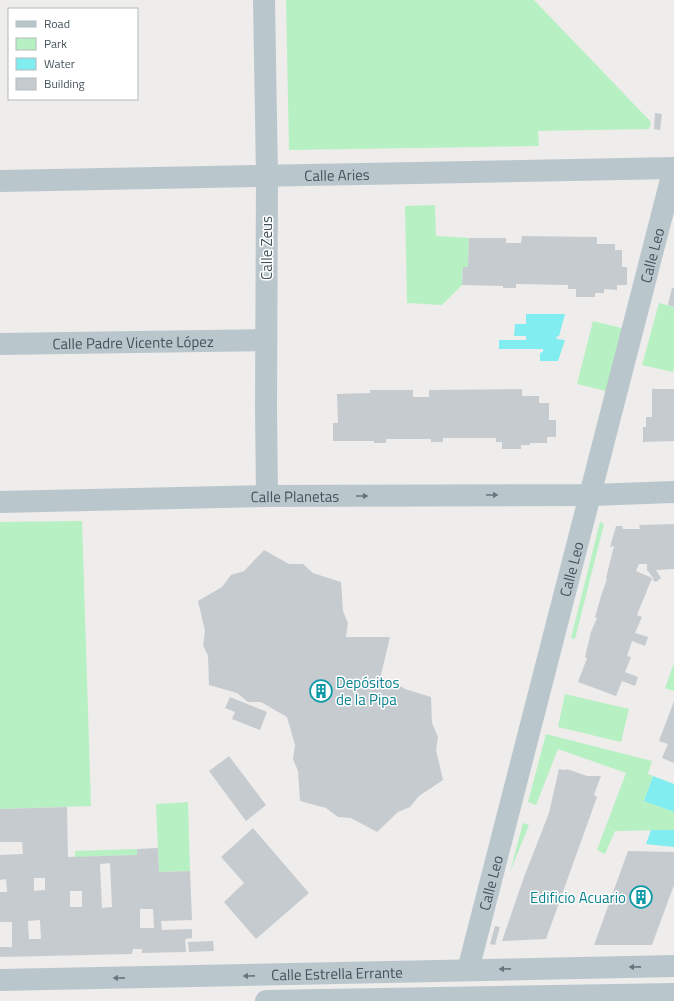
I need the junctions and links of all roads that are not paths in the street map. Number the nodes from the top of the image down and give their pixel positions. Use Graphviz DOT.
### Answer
graph roads {
  1 [pos="264,0"];
  2 [pos="674,168"];
  3 [pos="267,176"];
  4 [pos="0,181"];
  5 [pos="266,340"];
  6 [pos="0,344"];
  7 [pos="674,492"];
  8 [pos="591,495"];
  9 [pos="267,496"];
  10 [pos="0,502"];
  11 [pos="673,963"];
  12 [pos="468,970"];
  13 [pos="0,980"];
  14 [pos="660,996"];
  15 [pos="457,999"];
  16 [pos="307,1000"];
  17 [pos="266,1001"];
  1 -- 3 [label="street, Calle Zeus"];
  2 -- 3 [label="street, Calle Aries"];
  2 -- 8 [label="street, Calle Leo"];
  3 -- 4 [label="street, Calle Aries"];
  3 -- 5 [label="street, Calle Zeus"];
  5 -- 6 [label="street, Calle Padre Vicente López"];
  5 -- 9 [label="street, Calle Zeus"];
  7 -- 8 [label="street, Calle Planetas"];
  9 -- 8 [label="street, Calle Planetas, one-way"];
  8 -- 12 [label="street, Calle Leo"];
  9 -- 10 [label="street, Calle Planetas"];
  11 -- 12 [label="street, Calle Estrella Errante, one-way"];
  12 -- 13 [label="street, Calle Estrella Errante, one-way"];
  14 -- 15 [label="street, Calle Estrella Errante"];
  15 -- 16 [label="street, Calle Estrella Errante"];
  16 -- 17 [label="street, Calle Estrella Errante"];
}
